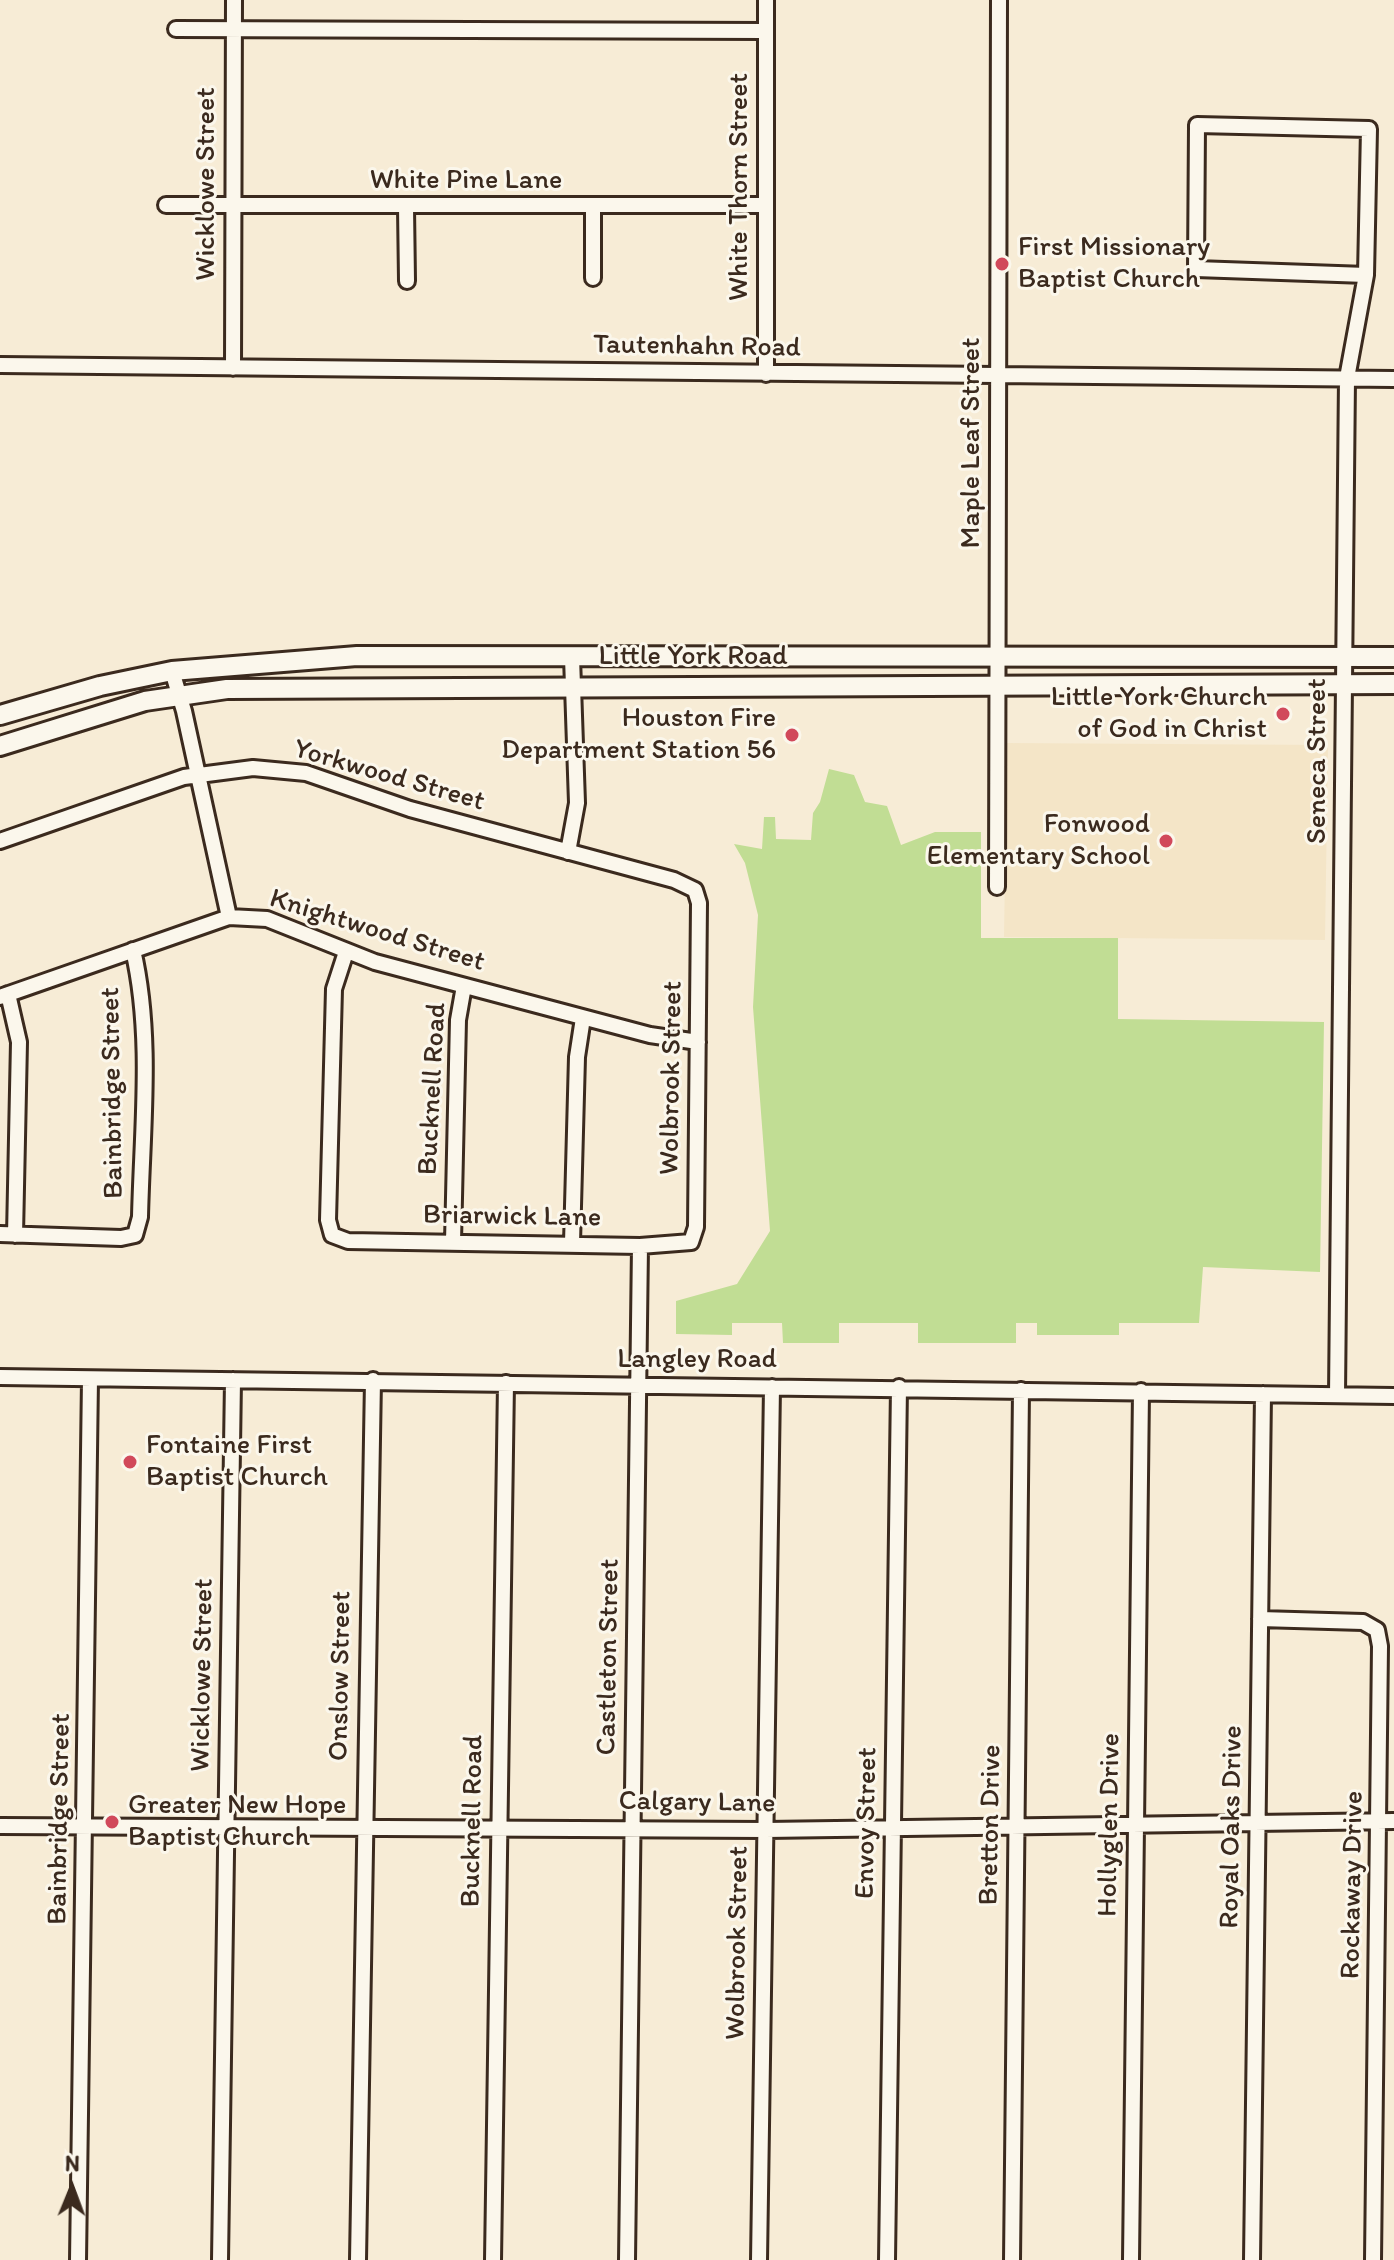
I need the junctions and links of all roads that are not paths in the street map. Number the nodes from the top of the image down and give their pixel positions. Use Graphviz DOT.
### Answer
graph roads {
  1 [pos="234,0"];
  2 [pos="766,0"];
  3 [pos="999,0"];
  4 [pos="176,29"];
  5 [pos="233,29"];
  6 [pos="765,31"];
  7 [pos="166,205"];
  8 [pos="766,205"];
  9 [pos="234,206"];
  10 [pos="406,207"];
  11 [pos="593,207"];
  12 [pos="1366,275"];
  13 [pos="593,278"];
  14 [pos="407,281"];
  15 [pos="0,365"];
  16 [pos="233,368"];
  17 [pos="766,374"];
  18 [pos="998,375"];
  19 [pos="1347,378"];
  20 [pos="1394,379"];
  21 [pos="997,655"];
  22 [pos="409,656"];
  23 [pos="783,656"];
  24 [pos="827,656"];
  25 [pos="1343,656"];
  26 [pos="572,657"];
  27 [pos="1394,657"];
  28 [pos="312,658"];
  29 [pos="172,671"];
  30 [pos="1346,683"];
  31 [pos="826,684"];
  32 [pos="996,684"];
  33 [pos="1394,684"];
  34 [pos="784,685"];
  35 [pos="572,686"];
  36 [pos="408,687"];
  37 [pos="312,688"];
  38 [pos="181,695"];
  39 [pos="0,715"];
  40 [pos="0,746"];
  41 [pos="198,774"];
  42 [pos="0,841"];
  43 [pos="568,852"];
  44 [pos="997,887"];
  45 [pos="699,914"];
  46 [pos="229,917"];
  47 [pos="133,950"];
  48 [pos="346,952"];
  49 [pos="464,986"];
  50 [pos="4,996"];
  51 [pos="583,1018"];
  52 [pos="698,1042"];
  53 [pos="8,1234"];
  54 [pos="453,1242"];
  55 [pos="691,1242"];
  56 [pos="572,1243"];
  57 [pos="640,1246"];
  58 [pos="0,1377"];
  59 [pos="90,1379"];
  60 [pos="233,1380"];
  61 [pos="373,1380"];
  62 [pos="506,1383"];
  63 [pos="638,1386"];
  64 [pos="772,1387"];
  65 [pos="899,1387"];
  66 [pos="1021,1390"];
  67 [pos="1141,1391"];
  68 [pos="1263,1394"];
  69 [pos="1337,1395"];
  70 [pos="1394,1396"];
  71 [pos="1260,1619"];
  72 [pos="1387,1821"];
  73 [pos="1258,1822"];
  74 [pos="1136,1824"];
  75 [pos="0,1826"];
  76 [pos="86,1826"];
  77 [pos="893,1827"];
  78 [pos="227,1828"];
  79 [pos="364,1828"];
  80 [pos="498,1828"];
  81 [pos="632,1828"];
  82 [pos="1017,1828"];
  83 [pos="766,1830"];
  84 [pos="78,2260"];
  85 [pos="220,2260"];
  86 [pos="358,2260"];
  87 [pos="493,2260"];
  88 [pos="627,2260"];
  89 [pos="759,2260"];
  90 [pos="887,2260"];
  91 [pos="1012,2260"];
  92 [pos="1131,2260"];
  93 [pos="1252,2260"];
  94 [pos="1373,2260"];
  1 -- 5 [label="street, Wicklowe Street"];
  2 -- 6 [label="street, White Thorn Street"];
  3 -- 18 [label="street, Maple Leaf Street"];
  4 -- 5 [label="street"];
  5 -- 6 [label="street"];
  5 -- 9 [label="street, Wicklowe Street"];
  6 -- 8 [label="street, White Thorn Street"];
  7 -- 9 [label="street, White Pine Lane"];
  8 -- 11 [label="street, White Pine Lane"];
  8 -- 17 [label="street, White Thorn Street"];
  9 -- 10 [label="street, White Pine Lane"];
  9 -- 16 [label="street, Wicklowe Street"];
  10 -- 11 [label="street, White Pine Lane"];
  10 -- 14 [label="street"];
  11 -- 13 [label="street"];
  12 -- 12 [label="street, Seneca Street"];
  12 -- 19 [label="street, Seneca Street"];
  15 -- 16 [label="street, Tautenhahn Road"];
  16 -- 17 [label="street, Tautenhahn Road"];
  17 -- 18 [label="street, Tautenhahn Road"];
  18 -- 19 [label="street, Tautenhahn Road"];
  18 -- 21 [label="street, Maple Leaf Street"];
  19 -- 20 [label="street, Tautenhahn Road"];
  19 -- 25 [label="street, Seneca Street"];
  21 -- 24 [label="main road, Little York Road"];
  21 -- 25 [label="main road, Little York Road"];
  21 -- 32 [label="street, Maple Leaf Street"];
  22 -- 26 [label="main road, Little York Road"];
  22 -- 28 [label="main road, Little York Road"];
  22 -- 36 [label="main road"];
  23 -- 24 [label="main road, Little York Road"];
  23 -- 26 [label="main road, Little York Road"];
  23 -- 34 [label="main road"];
  24 -- 31 [label="main road"];
  25 -- 27 [label="main road, Little York Road"];
  25 -- 30 [label="street, Seneca Street"];
  26 -- 35 [label="street"];
  28 -- 29 [label="main road, Little York Road"];
  28 -- 37 [label="main road"];
  29 -- 38 [label="street"];
  29 -- 39 [label="main road, Little York Road"];
  30 -- 32 [label="main road, Little York Road"];
  30 -- 33 [label="main road, Little York Road"];
  30 -- 69 [label="street, Seneca Street"];
  31 -- 32 [label="main road, Little York Road"];
  31 -- 34 [label="main road, Little York Road"];
  32 -- 44 [label="street, Maple Leaf Street"];
  34 -- 35 [label="main road, Little York Road"];
  35 -- 36 [label="main road, Little York Road"];
  35 -- 43 [label="street"];
  36 -- 37 [label="main road, Little York Road"];
  37 -- 38 [label="main road, Little York Road"];
  38 -- 40 [label="main road, Little York Road"];
  38 -- 41 [label="street"];
  41 -- 42 [label="street, Yorkwood Street"];
  41 -- 43 [label="street, Yorkwood Street"];
  41 -- 46 [label="street"];
  43 -- 45 [label="street, Yorkwood Street"];
  45 -- 52 [label="street, Wolbrook Street"];
  46 -- 47 [label="street, Knightwood Street"];
  46 -- 48 [label="street, Knightwood Street"];
  47 -- 50 [label="street, Knightwood Street"];
  47 -- 53 [label="street, Bainbridge Street"];
  48 -- 49 [label="street, Knightwood Street"];
  48 -- 54 [label="street, Briarwick Lane"];
  49 -- 51 [label="street, Knightwood Street"];
  49 -- 54 [label="street, Bucknell Road"];
  50 -- 53 [label="street"];
  51 -- 52 [label="street, Knightwood Street"];
  51 -- 56 [label="street"];
  52 -- 55 [label="street, Wolbrook Street"];
  54 -- 56 [label="street, Briarwick Lane"];
  55 -- 57 [label="street, Briarwick Lane"];
  56 -- 57 [label="street, Briarwick Lane"];
  57 -- 63 [label="street, Castleton Street"];
  58 -- 59 [label="street, Langley Road"];
  59 -- 60 [label="street, Langley Road"];
  59 -- 76 [label="street, Bainbridge Street"];
  60 -- 61 [label="street, Langley Road"];
  60 -- 78 [label="street, Wicklowe Street"];
  61 -- 62 [label="street, Langley Road"];
  61 -- 79 [label="street, Onslow Street"];
  62 -- 63 [label="street, Langley Road"];
  62 -- 80 [label="street, Bucknell Road"];
  63 -- 64 [label="street, Langley Road"];
  63 -- 81 [label="street, Castleton Street"];
  64 -- 65 [label="street, Langley Road"];
  64 -- 83 [label="street, Wolbrook Street"];
  65 -- 66 [label="street, Langley Road"];
  65 -- 77 [label="street, Envoy Street"];
  66 -- 67 [label="street, Langley Road"];
  66 -- 82 [label="street, Bretton Drive"];
  67 -- 68 [label="street, Langley Road"];
  67 -- 74 [label="street, Hollyglen Drive"];
  68 -- 69 [label="street, Langley Road"];
  68 -- 71 [label="street, Royal Oaks Drive"];
  69 -- 70 [label="street, Langley Road"];
  71 -- 72 [label="street, Rockaway Drive"];
  71 -- 73 [label="street, Royal Oaks Drive"];
  72 -- 73 [label="street, Calgary Lane"];
  72 -- 94 [label="street, Rockaway Drive"];
  73 -- 74 [label="street, Calgary Lane"];
  73 -- 93 [label="street, Royal Oaks Drive"];
  74 -- 82 [label="street, Calgary Lane"];
  74 -- 92 [label="street, Hollyglen Drive"];
  75 -- 76 [label="street, Calgary Lane"];
  76 -- 78 [label="street, Calgary Lane"];
  76 -- 84 [label="street, Bainbridge Street"];
  77 -- 82 [label="street, Calgary Lane"];
  77 -- 83 [label="street, Calgary Lane"];
  77 -- 90 [label="street, Envoy Street"];
  78 -- 79 [label="street, Calgary Lane"];
  78 -- 85 [label="street, Wicklowe Street"];
  79 -- 80 [label="street, Calgary Lane"];
  79 -- 86 [label="street, Onslow Street"];
  80 -- 81 [label="street, Calgary Lane"];
  80 -- 87 [label="street, Bucknell Road"];
  81 -- 83 [label="street, Calgary Lane"];
  81 -- 88 [label="street, Castleton Street"];
  82 -- 91 [label="street, Bretton Drive"];
  83 -- 89 [label="street, Wolbrook Street"];
}
